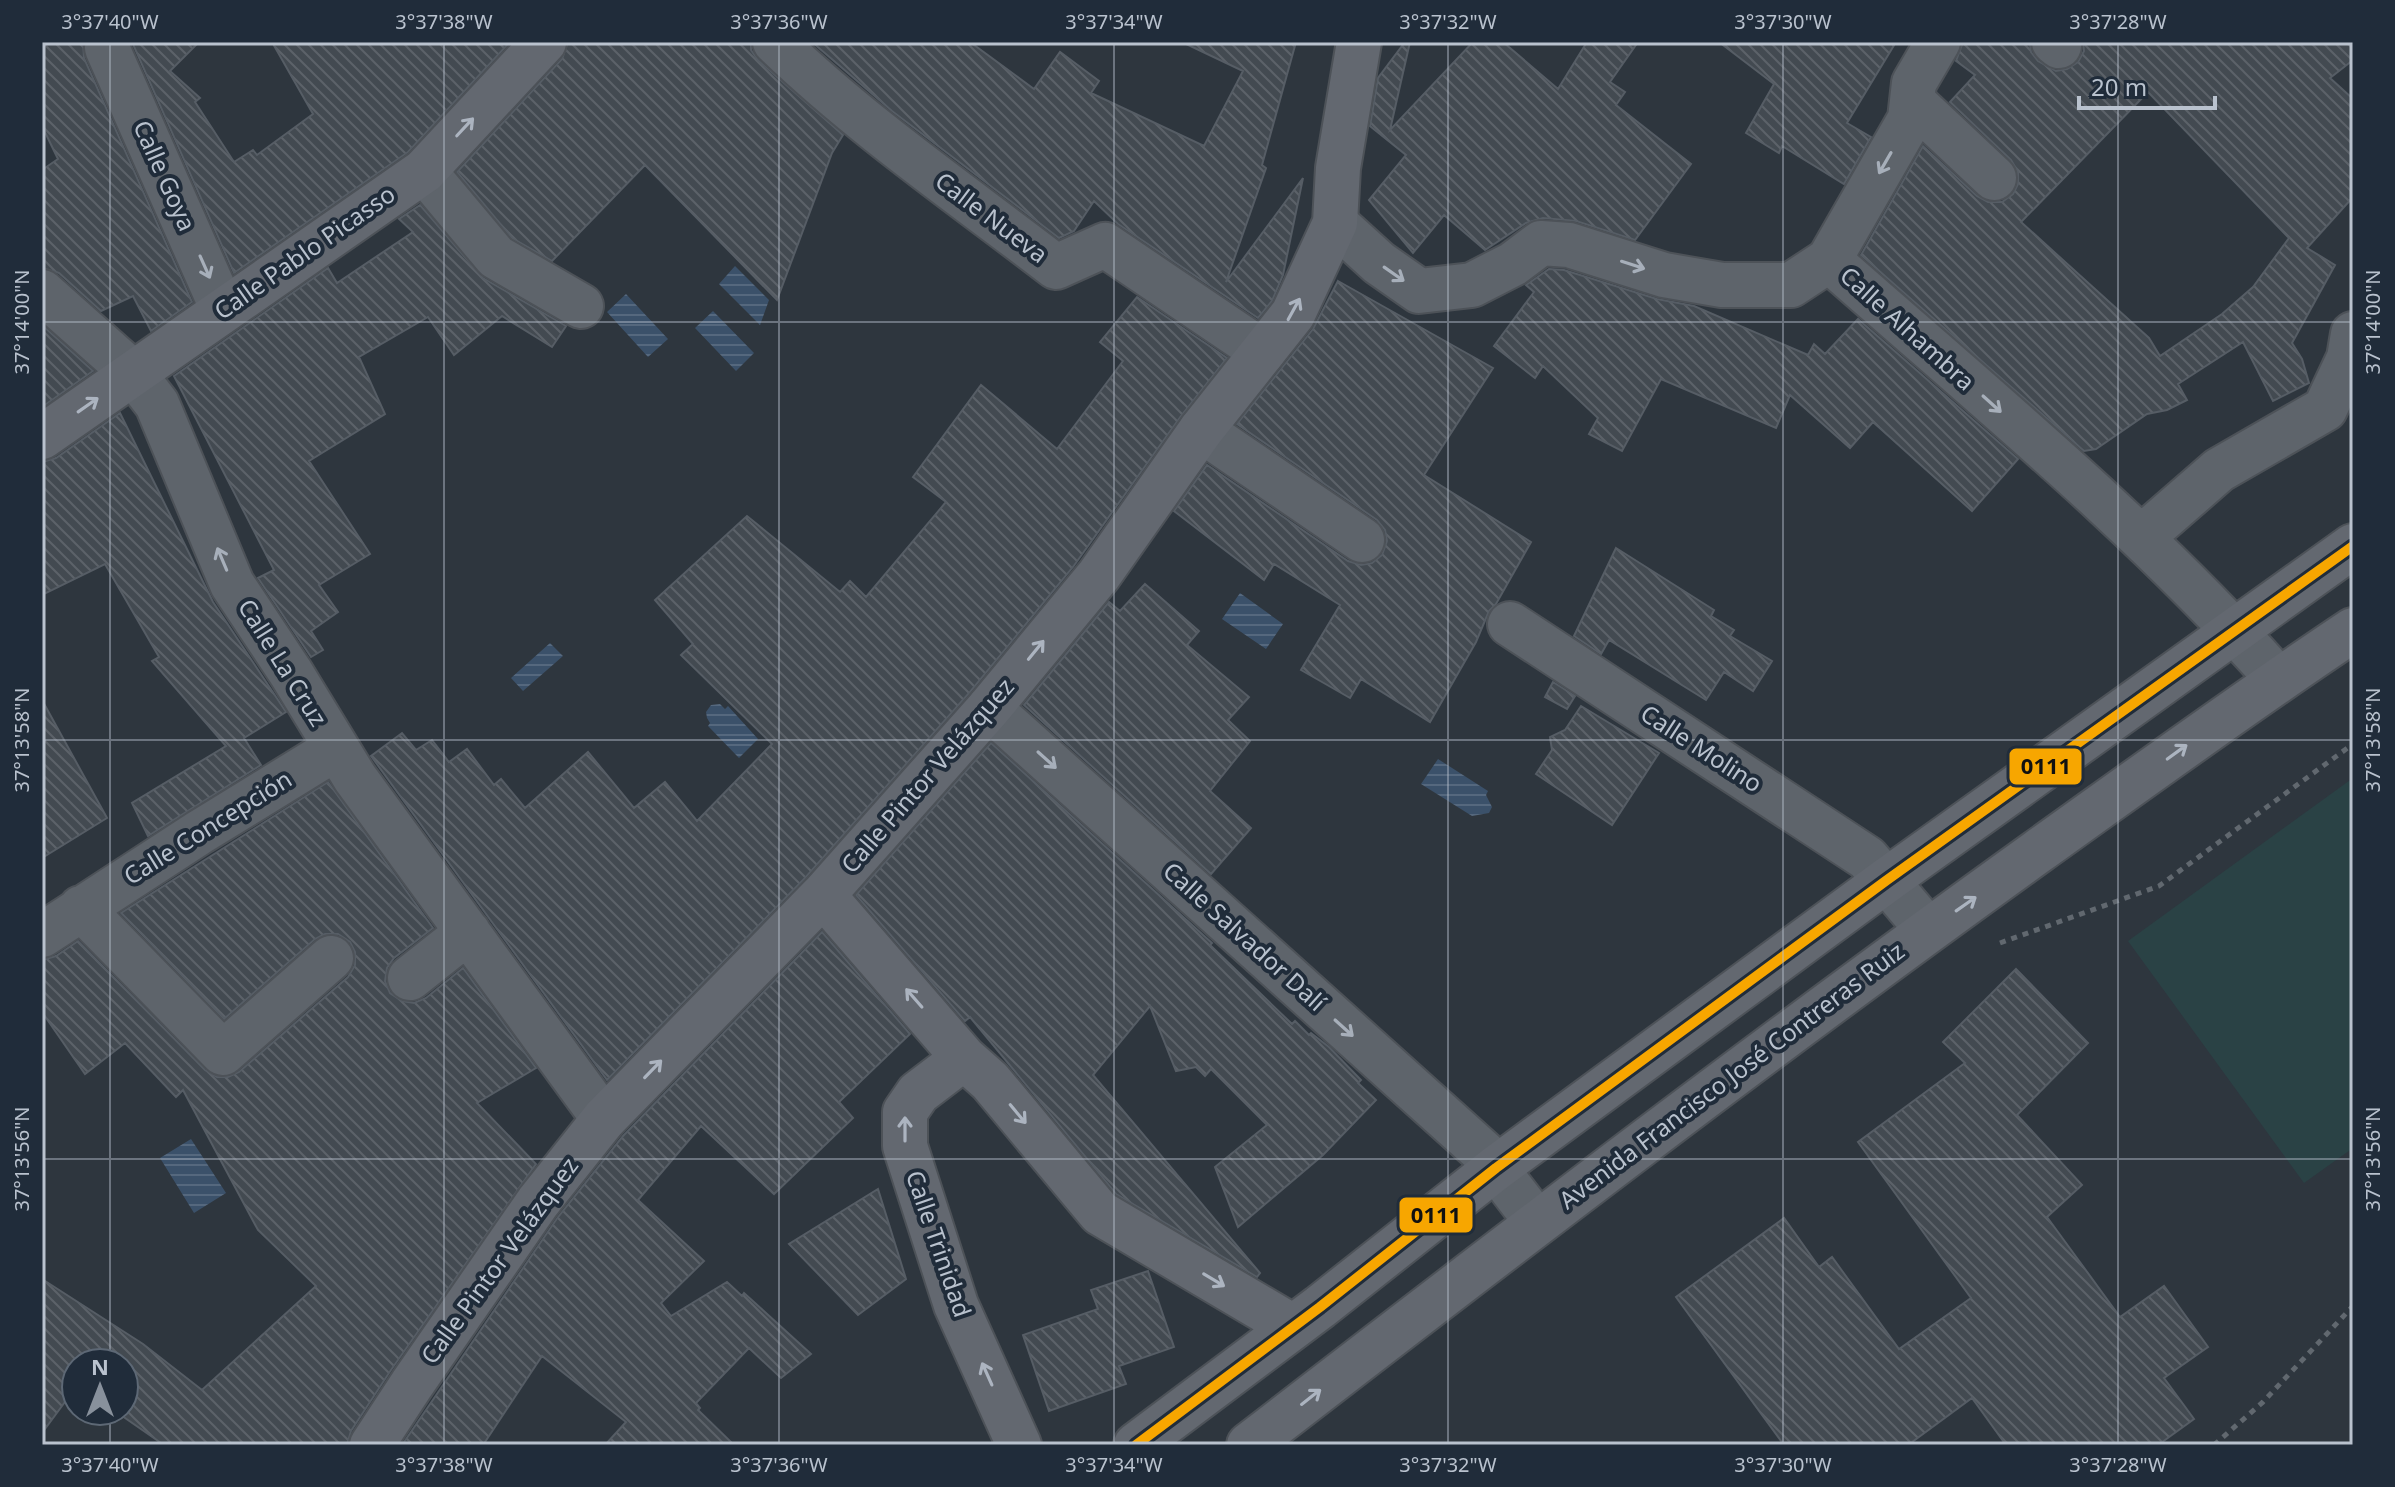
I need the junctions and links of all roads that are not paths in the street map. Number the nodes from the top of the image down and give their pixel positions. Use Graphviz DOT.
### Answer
graph roads {
  1 [pos="108,42"];
  2 [pos="544,42"];
  3 [pos="775,42"];
  4 [pos="1359,42"];
  5 [pos="1938,42"];
  6 [pos="1912,101"];
  7 [pos="424,171"];
  8 [pos="1994,178"];
  9 [pos="1335,223"];
  10 [pos="1829,260"];
  11 [pos="42,292"];
  12 [pos="581,306"];
  13 [pos="223,310"];
  14 [pos="2353,334"];
  15 [pos="1263,352"];
  16 [pos="133,373"];
  17 [pos="1201,430"];
  18 [pos="42,437"];
  19 [pos="2141,538"];
  20 [pos="1362,540"];
  21 [pos="2353,546"];
  22 [pos="1510,624"];
  23 [pos="2353,630"];
  24 [pos="2235,631"];
  25 [pos="2278,679"];
  26 [pos="989,708"];
  27 [pos="335,749"];
  28 [pos="1887,880"];
  29 [pos="823,895"];
  30 [pos="81,908"];
  31 [pos="1928,930"];
  32 [pos="468,932"];
  33 [pos="42,935"];
  34 [pos="331,958"];
  35 [pos="410,978"];
  36 [pos="964,1058"];
  37 [pos="604,1119"];
  38 [pos="1496,1168"];
  39 [pos="1537,1222"];
  40 [pos="1293,1327"];
  41 [pos="372,1445"];
  42 [pos="1019,1445"];
  43 [pos="1136,1445"];
  44 [pos="1249,1445"];
  1 -- 13 [label="street, Calle Goya, one-way"];
  7 -- 2 [label="street, Calle Pablo Picasso, one-way"];
  3 -- 15 [label="street, Calle Nueva"];
  4 -- 9 [label="street, Calle Pintor Velázquez"];
  5 -- 6 [label="street"];
  6 -- 8 [label="street"];
  6 -- 10 [label="street, one-way"];
  7 -- 12 [label="street"];
  7 -- 13 [label="street, Calle Pablo Picasso"];
  9 -- 10 [label="street, Calle Alhambra, one-way"];
  15 -- 9 [label="street, Calle Pintor Velázquez, one-way"];
  10 -- 19 [label="street, Calle Alhambra, one-way"];
  11 -- 16 [label="street, Calle La Cruz"];
  13 -- 16 [label="street, Calle Pablo Picasso"];
  14 -- 19 [label="street"];
  15 -- 17 [label="street, Calle Pintor Velázquez"];
  18 -- 16 [label="street, Calle Pablo Picasso, one-way"];
  27 -- 16 [label="street, Calle La Cruz, one-way"];
  17 -- 20 [label="street"];
  26 -- 17 [label="street, Calle Pintor Velázquez, one-way"];
  19 -- 24 [label="street, Calle Alhambra"];
  21 -- 24 [label="street"];
  22 -- 28 [label="street, Calle Molino"];
  23 -- 25 [label="street, Avenida Francisco José Contreras Ruiz"];
  24 -- 25 [label="street"];
  24 -- 28 [label="street"];
  31 -- 25 [label="street, Avenida Francisco José Contreras Ruiz, one-way"];
  26 -- 29 [label="street, Calle Pintor Velázquez"];
  26 -- 38 [label="street, Calle Salvador Dalí, one-way"];
  27 -- 30 [label="street, Calle Concepción"];
  27 -- 32 [label="street, Calle La Cruz"];
  28 -- 31 [label="street, Avenida Francisco José Contreras Ruiz"];
  28 -- 38 [label="street"];
  36 -- 29 [label="street, one-way"];
  37 -- 29 [label="street, Calle Pintor Velázquez, one-way"];
  30 -- 33 [label="street, Calle Concepción"];
  30 -- 34 [label="street"];
  31 -- 39 [label="street, Avenida Francisco José Contreras Ruiz"];
  32 -- 35 [label="street"];
  32 -- 37 [label="street, Calle La Cruz"];
  36 -- 40 [label="street, one-way"];
  42 -- 36 [label="street, Calle Trinidad, one-way"];
  37 -- 41 [label="street, Calle Pintor Velázquez"];
  38 -- 39 [label="street, Avenida Francisco José Contreras Ruiz"];
  38 -- 40 [label="street"];
  44 -- 39 [label="street, Avenida Francisco José Contreras Ruiz, one-way"];
  40 -- 43 [label="street"];
}
